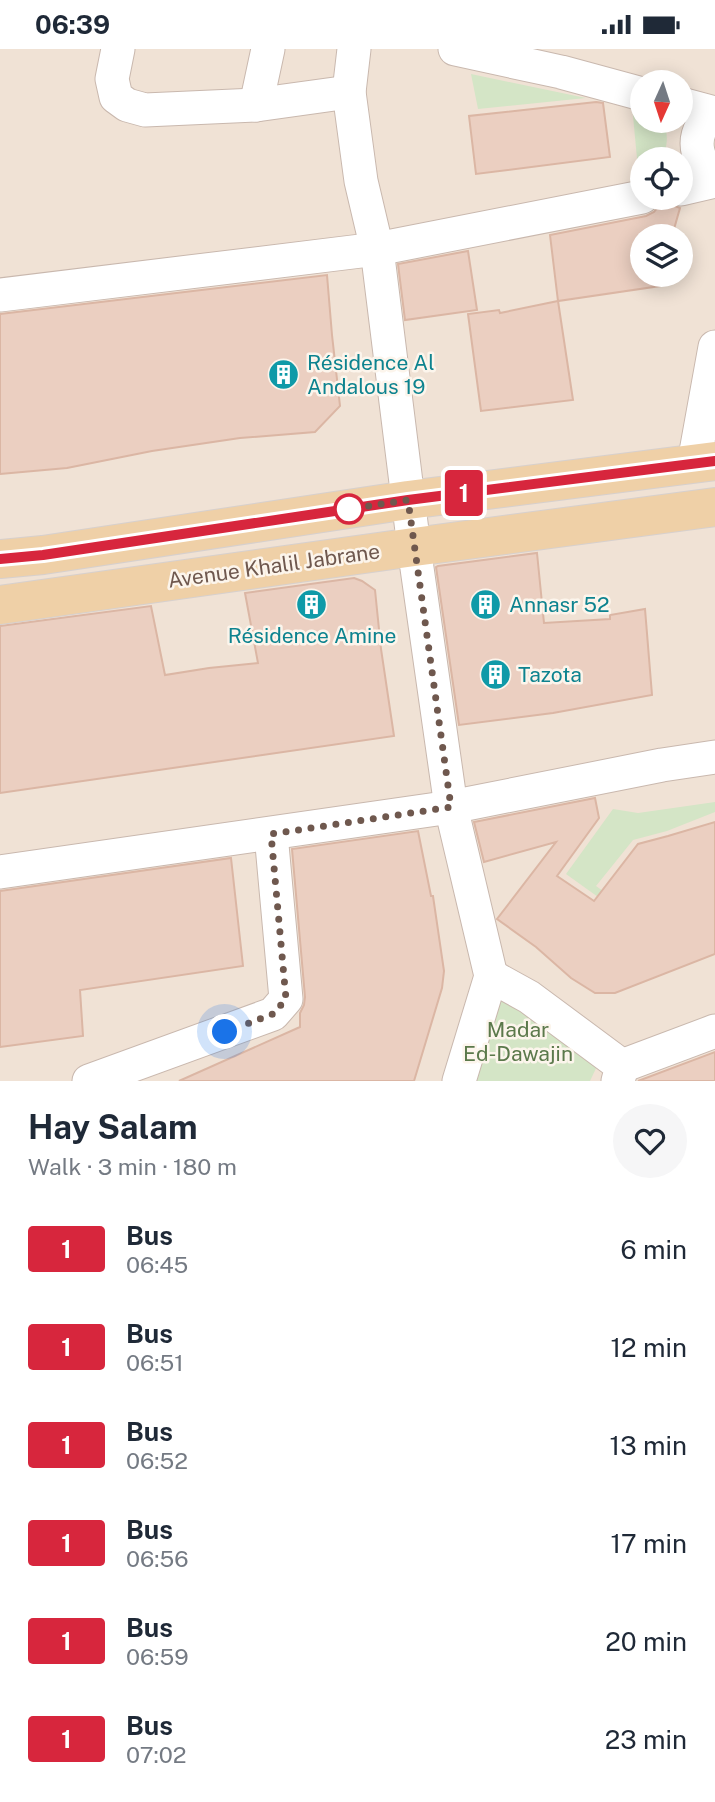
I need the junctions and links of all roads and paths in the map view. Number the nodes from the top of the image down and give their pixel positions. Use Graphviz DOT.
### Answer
graph roads {
  1 [pos="118,49"];
  2 [pos="268,49"];
  3 [pos="354,49"];
  4 [pos="455,49"];
  5 [pos="630,90"];
  6 [pos="349,92"];
  7 [pos="256,105"];
  8 [pos="693,107"];
  9 [pos="715,113"];
  10 [pos="715,175"];
  11 [pos="715,181"];
  12 [pos="693,186"];
  13 [pos="630,199"];
  14 [pos="377,249"];
  15 [pos="0,295"];
  16 [pos="715,347"];
  17 [pos="704,462"];
  18 [pos="408,500"];
  19 [pos="715,507"];
  20 [pos="414,547"];
  21 [pos="0,559"];
  22 [pos="0,605"];
  23 [pos="715,757"];
  24 [pos="451,807"];
  25 [pos="271,834"];
  26 [pos="0,872"];
  27 [pos="491,976"];
  28 [pos="715,1031"];
  29 [pos="132,1074"];
  30 [pos="620,1074"];
  31 [pos="89,1081"];
  32 [pos="459,1081"];
  1 -- 7 [label="street"];
  2 -- 7 [label="street"];
  3 -- 6 [label="street"];
  4 -- 5 [label="street"];
  6 -- 7 [label="street"];
  6 -- 14 [label="street"];
  8 -- 9 [label="street"];
  9 -- 10 [label="street"];
  11 -- 12 [label="street"];
  13 -- 14 [label="street"];
  14 -- 15 [label="street"];
  14 -- 18 [label="street"];
  16 -- 17 [label="street"];
  17 -- 18 [label="main road, Avenue Khalil Jabrane"];
  18 -- 20 [label="street"];
  18 -- 21 [label="main road, Avenue Khalil Jabrane"];
  19 -- 20 [label="main road, Avenue Khalil Jabrane"];
  20 -- 22 [label="main road, Avenue Khalil Jabrane"];
  20 -- 24 [label="street"];
  23 -- 24 [label="street"];
  24 -- 25 [label="street"];
  24 -- 27 [label="street"];
  25 -- 26 [label="street"];
  25 -- 29 [label="street"];
  27 -- 30 [label="street"];
  27 -- 32 [label="street"];
  28 -- 30 [label="street"];
  29 -- 31 [label="street"];
}
